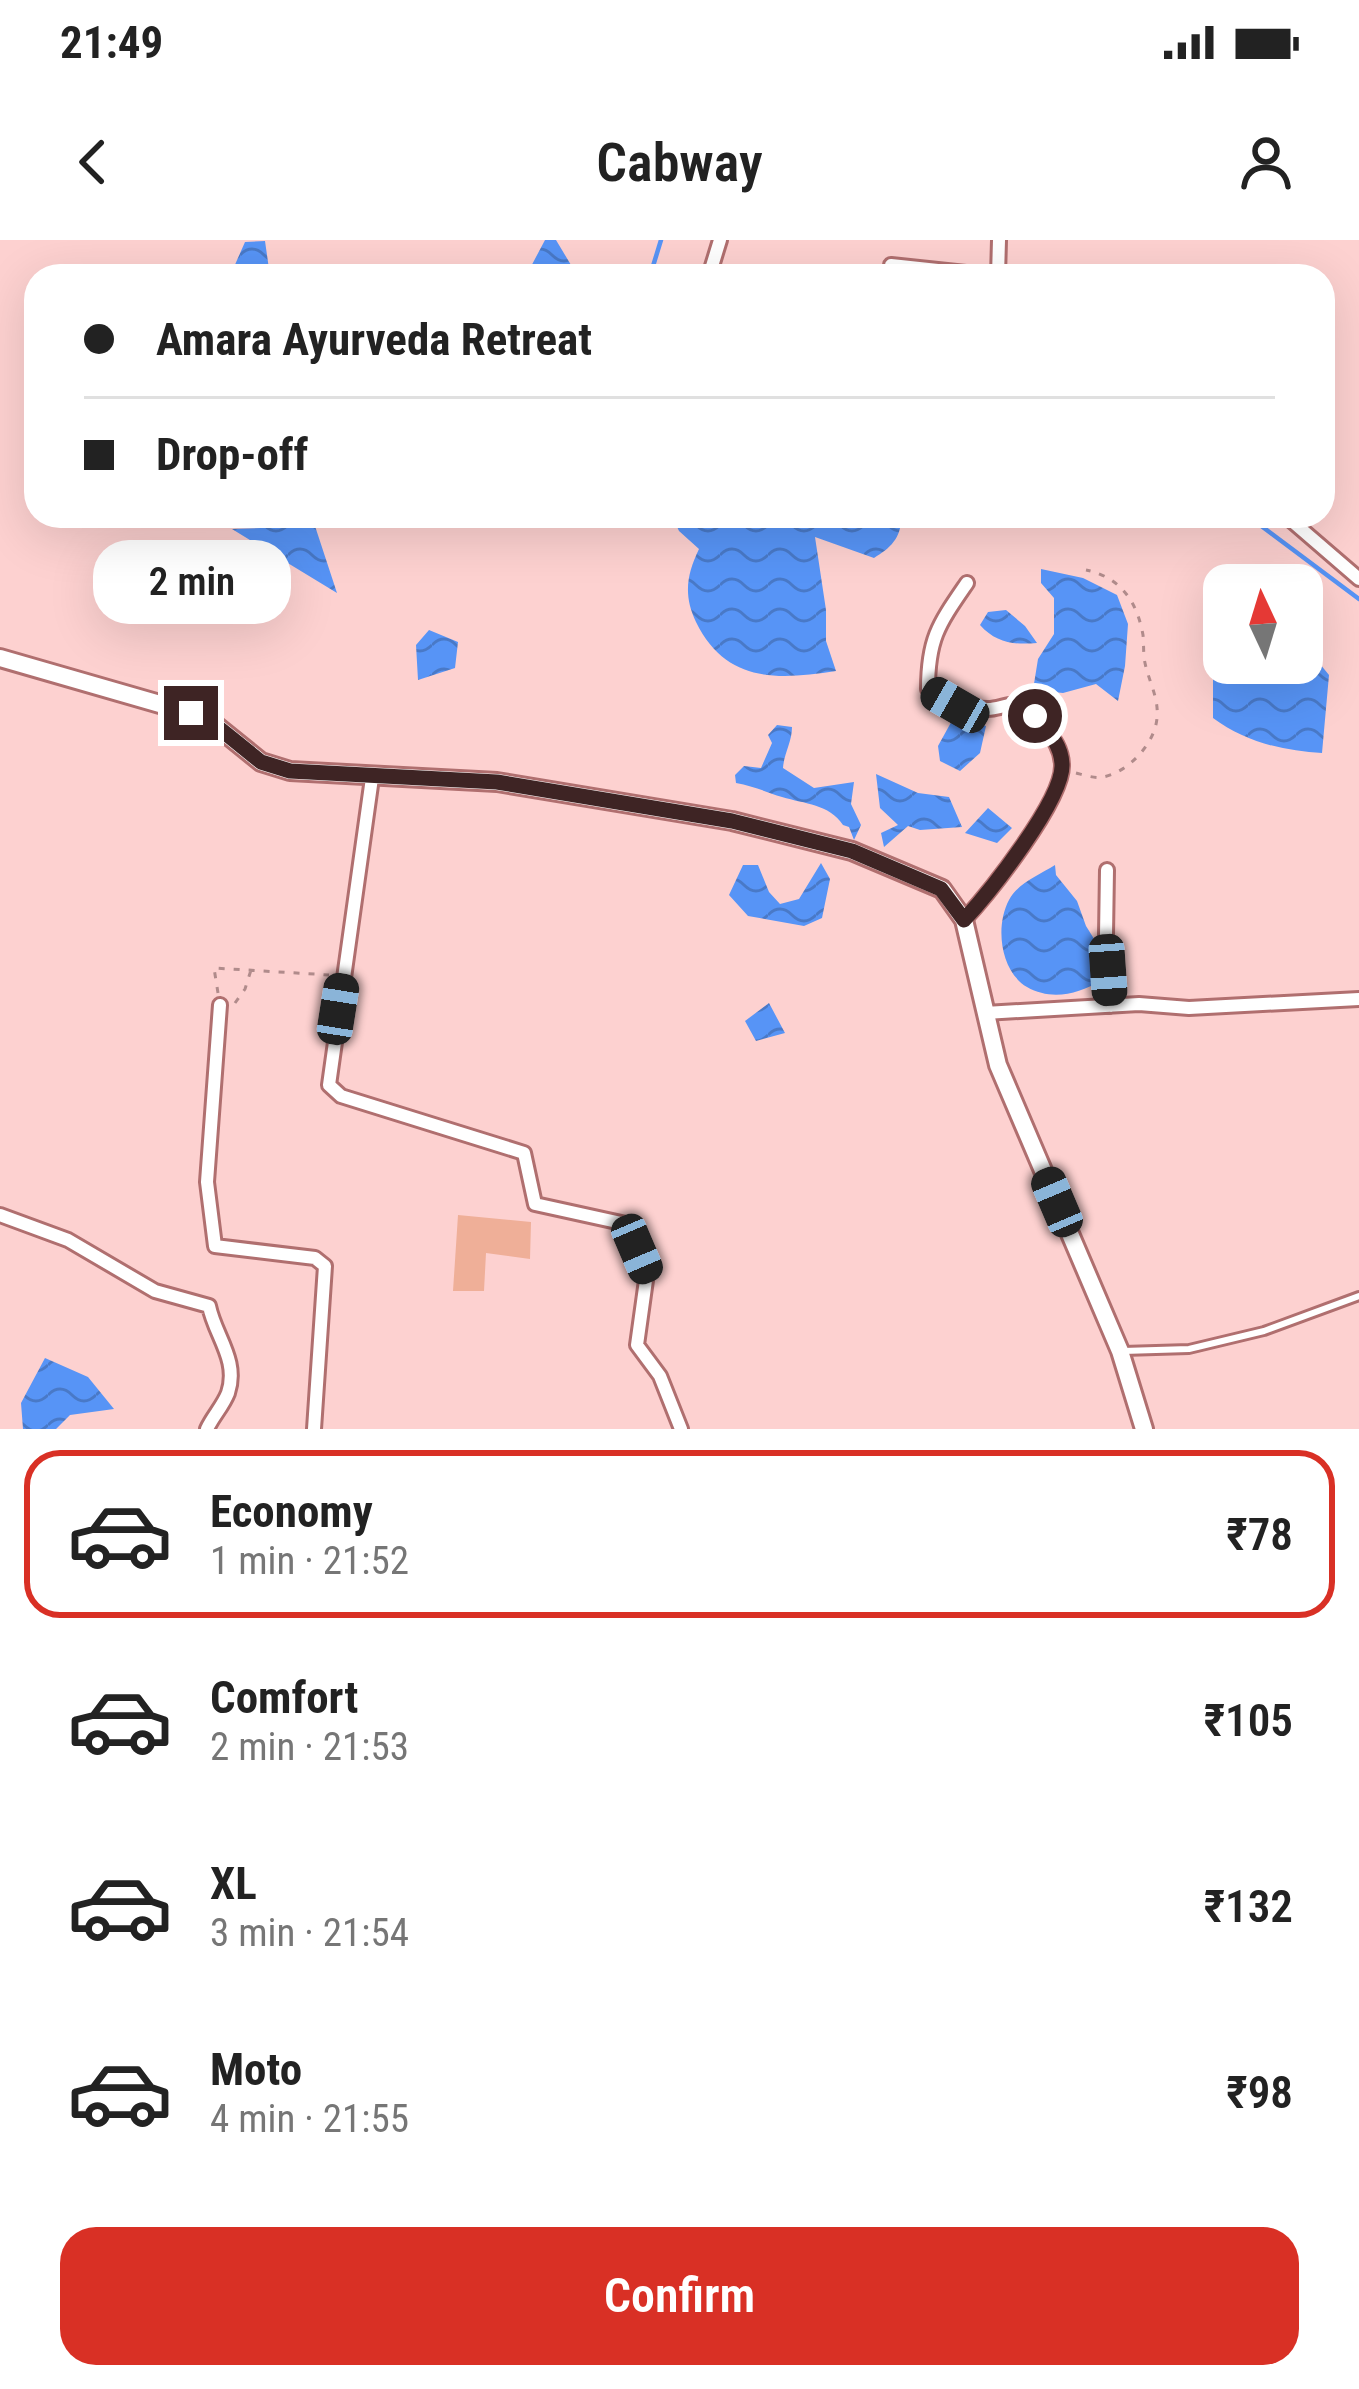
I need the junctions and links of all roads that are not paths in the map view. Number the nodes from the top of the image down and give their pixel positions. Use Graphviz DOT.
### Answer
graph roads {
  1 [pos="1300,528"];
  2 [pos="1359,579"];
  3 [pos="967,583"];
  4 [pos="0,658"];
  5 [pos="372,778"];
  6 [pos="1107,870"];
  7 [pos="964,920"];
  8 [pos="1359,999"];
  9 [pos="220,1005"];
  10 [pos="1111,1006"];
  11 [pos="986,1012"];
  12 [pos="0,1215"];
  13 [pos="1359,1296"];
  14 [pos="1120,1351"];
  15 [pos="207,1429"];
  16 [pos="314,1429"];
  17 [pos="681,1429"];
  18 [pos="1144,1429"];
  1 -- 2 [label="street"];
  3 -- 7 [label="street"];
  4 -- 5 [label="street"];
  5 -- 7 [label="street"];
  5 -- 17 [label="street"];
  6 -- 10 [label="street"];
  7 -- 11 [label="street"];
  8 -- 10 [label="street"];
  9 -- 16 [label="street"];
  10 -- 11 [label="street"];
  11 -- 14 [label="street"];
  12 -- 15 [label="street"];
  13 -- 14 [label="lane"];
  14 -- 18 [label="street"];
}
